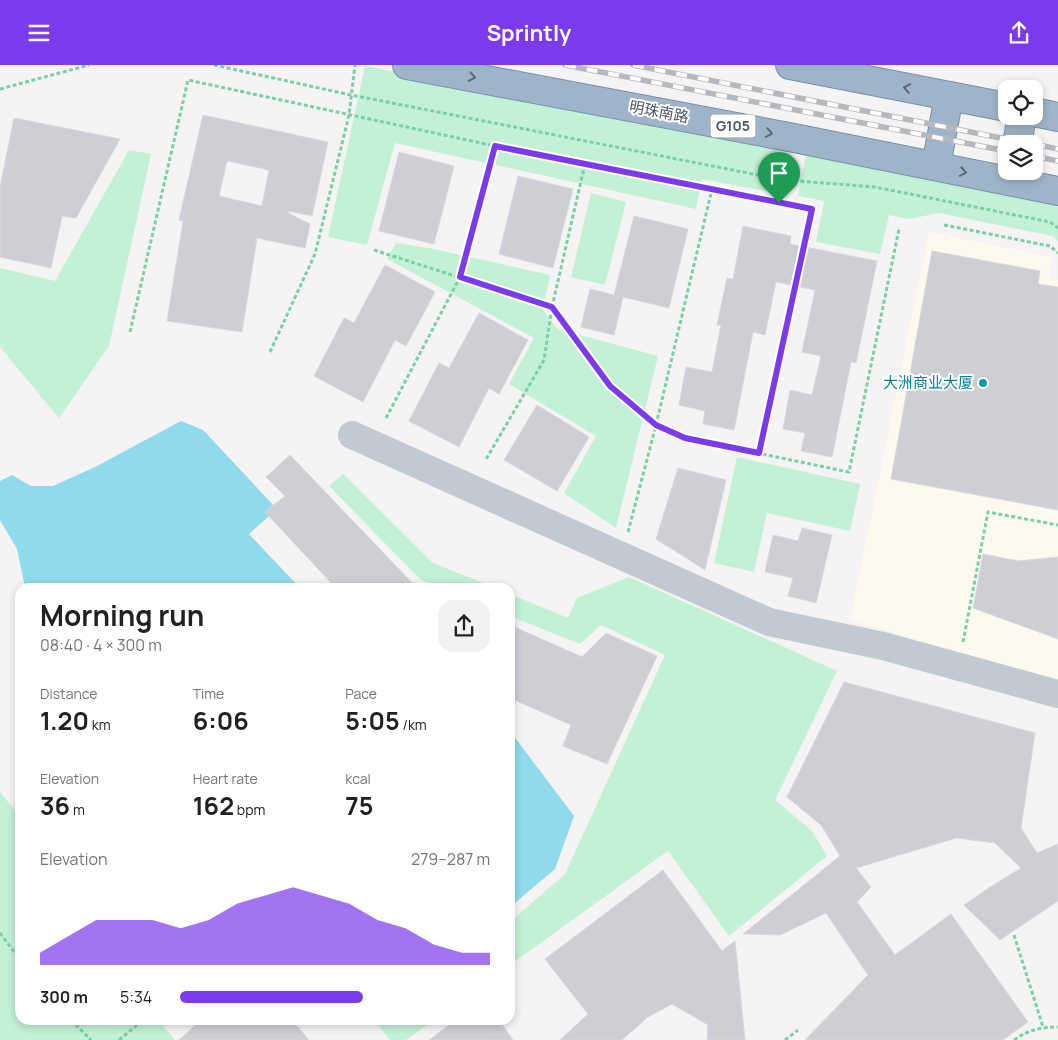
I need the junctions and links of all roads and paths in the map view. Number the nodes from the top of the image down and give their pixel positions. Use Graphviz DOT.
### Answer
graph roads {
  1 [pos="89,65"];
  2 [pos="214,65"];
  3 [pos="355,65"];
  4 [pos="407,65"];
  5 [pos="790,65"];
  6 [pos="0,89"];
  7 [pos="351,95"];
  8 [pos="950,96"];
  9 [pos="998,105"];
  10 [pos="1043,114"];
  11 [pos="349,115"];
  12 [pos="1058,117"];
  13 [pos="794,138"];
  14 [pos="495,146"];
  15 [pos="585,164"];
  16 [pos="936,166"];
  17 [pos="998,174"];
  18 [pos="1024,180"];
  19 [pos="784,181"];
  20 [pos="712,189"];
  21 [pos="1058,191"];
  22 [pos="779,203"];
  23 [pos="1050,222"];
  24 [pos="1058,224"];
  25 [pos="944,225"];
  26 [pos="1058,228"];
  27 [pos="900,229"];
  28 [pos="374,250"];
  29 [pos="1058,253"];
  30 [pos="460,277"];
  31 [pos="552,307"];
  32 [pos="130,332"];
  33 [pos="270,352"];
  34 [pos="386,418"];
  35 [pos="656,425"];
  36 [pos="352,435"];
  37 [pos="759,453"];
  38 [pos="485,461"];
  39 [pos="1058,525"];
  40 [pos="622,556"];
  41 [pos="958,666"];
  42 [pos="1058,694"];
  43 [pos="0,933"];
  44 [pos="1014,935"];
  45 [pos="15,953"];
  46 [pos="76,1025"];
  47 [pos="137,1025"];
  48 [pos="1043,1027"];
  49 [pos="1058,1027"];
  50 [pos="798,1030"];
  51 [pos="91,1040"];
  52 [pos="119,1040"];
  53 [pos="785,1040"];
  54 [pos="1014,1040"];
  1 -- 6 [label="path"];
  2 -- 7 [label="path"];
  3 -- 7 [label="path"];
  4 -- 13 [label="highway, 明珠南路 / G105, one-way"];
  8 -- 5 [label="highway, one-way"];
  7 -- 11 [label="path"];
  7 -- 19 [label="path"];
  8 -- 9 [label="highway"];
  8 -- 16 [label="highway"];
  10 -- 12 [label="highway"];
  11 -- 14 [label="path"];
  11 -- 32 [label="path"];
  11 -- 33 [label="path"];
  13 -- 16 [label="highway, 明珠南路 / G105"];
  13 -- 19 [label="path"];
  14 -- 15 [label="path"];
  14 -- 30 [label="path"];
  15 -- 20 [label="path"];
  15 -- 31 [label="path"];
  16 -- 17 [label="highway, 明珠南路 / G105, one-way"];
  18 -- 21 [label="highway, 明珠南路 / G105"];
  19 -- 22 [label="path"];
  19 -- 23 [label="path"];
  20 -- 22 [label="path"];
  20 -- 35 [label="path"];
  22 -- 37 [label="path"];
  23 -- 24 [label="path"];
  23 -- 26 [label="path"];
  25 -- 29 [label="path"];
  27 -- 37 [label="path"];
  28 -- 30 [label="path"];
  30 -- 31 [label="path"];
  30 -- 34 [label="path"];
  31 -- 35 [label="path"];
  31 -- 38 [label="path"];
  35 -- 37 [label="path"];
  35 -- 40 [label="path"];
  36 -- 40 [label="street"];
  39 -- 41 [label="path"];
  40 -- 41 [label="street"];
  41 -- 42 [label="street"];
  43 -- 45 [label="path"];
  44 -- 48 [label="path"];
  46 -- 51 [label="path"];
  47 -- 52 [label="path"];
  48 -- 49 [label="path"];
  48 -- 54 [label="path"];
  50 -- 53 [label="path"];
}
